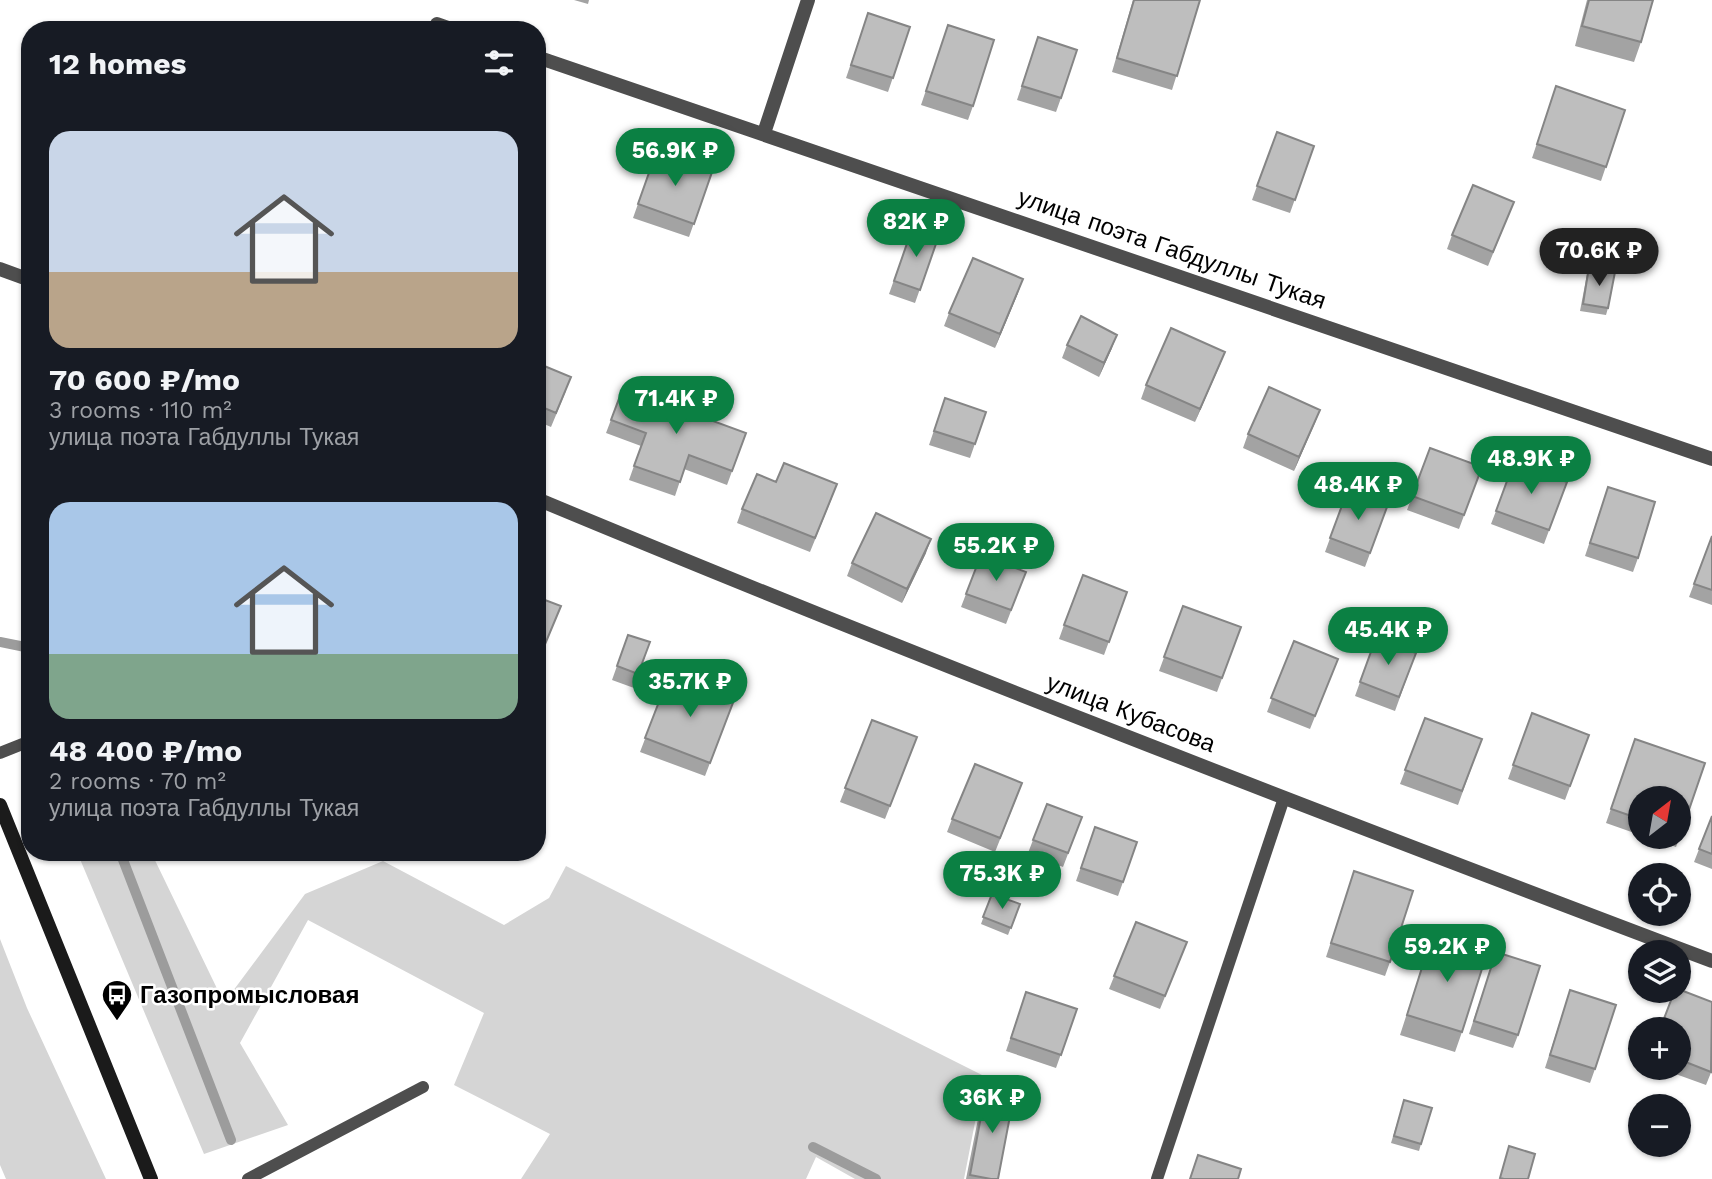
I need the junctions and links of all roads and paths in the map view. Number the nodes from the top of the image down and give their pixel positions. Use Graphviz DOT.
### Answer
graph roads {
  1 [pos="808,0"];
  2 [pos="546,60"];
  3 [pos="764,133"];
  4 [pos="0,269"];
  5 [pos="21,277"];
  6 [pos="1712,459"];
  7 [pos="546,503"];
  8 [pos="21,745"];
  9 [pos="0,753"];
  10 [pos="1284,798"];
  11 [pos="0,805"];
  12 [pos="21,857"];
  13 [pos="22,861"];
  14 [pos="1712,961"];
  15 [pos="422,1087"];
  16 [pos="150,1179"];
  17 [pos="248,1179"];
  18 [pos="1157,1179"];
  1 -- 3 [label="street"];
  2 -- 3 [label="street, улица поэта Габдуллы Тукая"];
  3 -- 6 [label="street, улица поэта Габдуллы Тукая"];
  4 -- 5 [label="street"];
  7 -- 10 [label="street, улица Кубасова"];
  8 -- 9 [label="lane"];
  10 -- 14 [label="street, улица Кубасова"];
  10 -- 18 [label="lane"];
  11 -- 12 [label="main road"];
  13 -- 16 [label="main road"];
  15 -- 17 [label="lane"];
}
